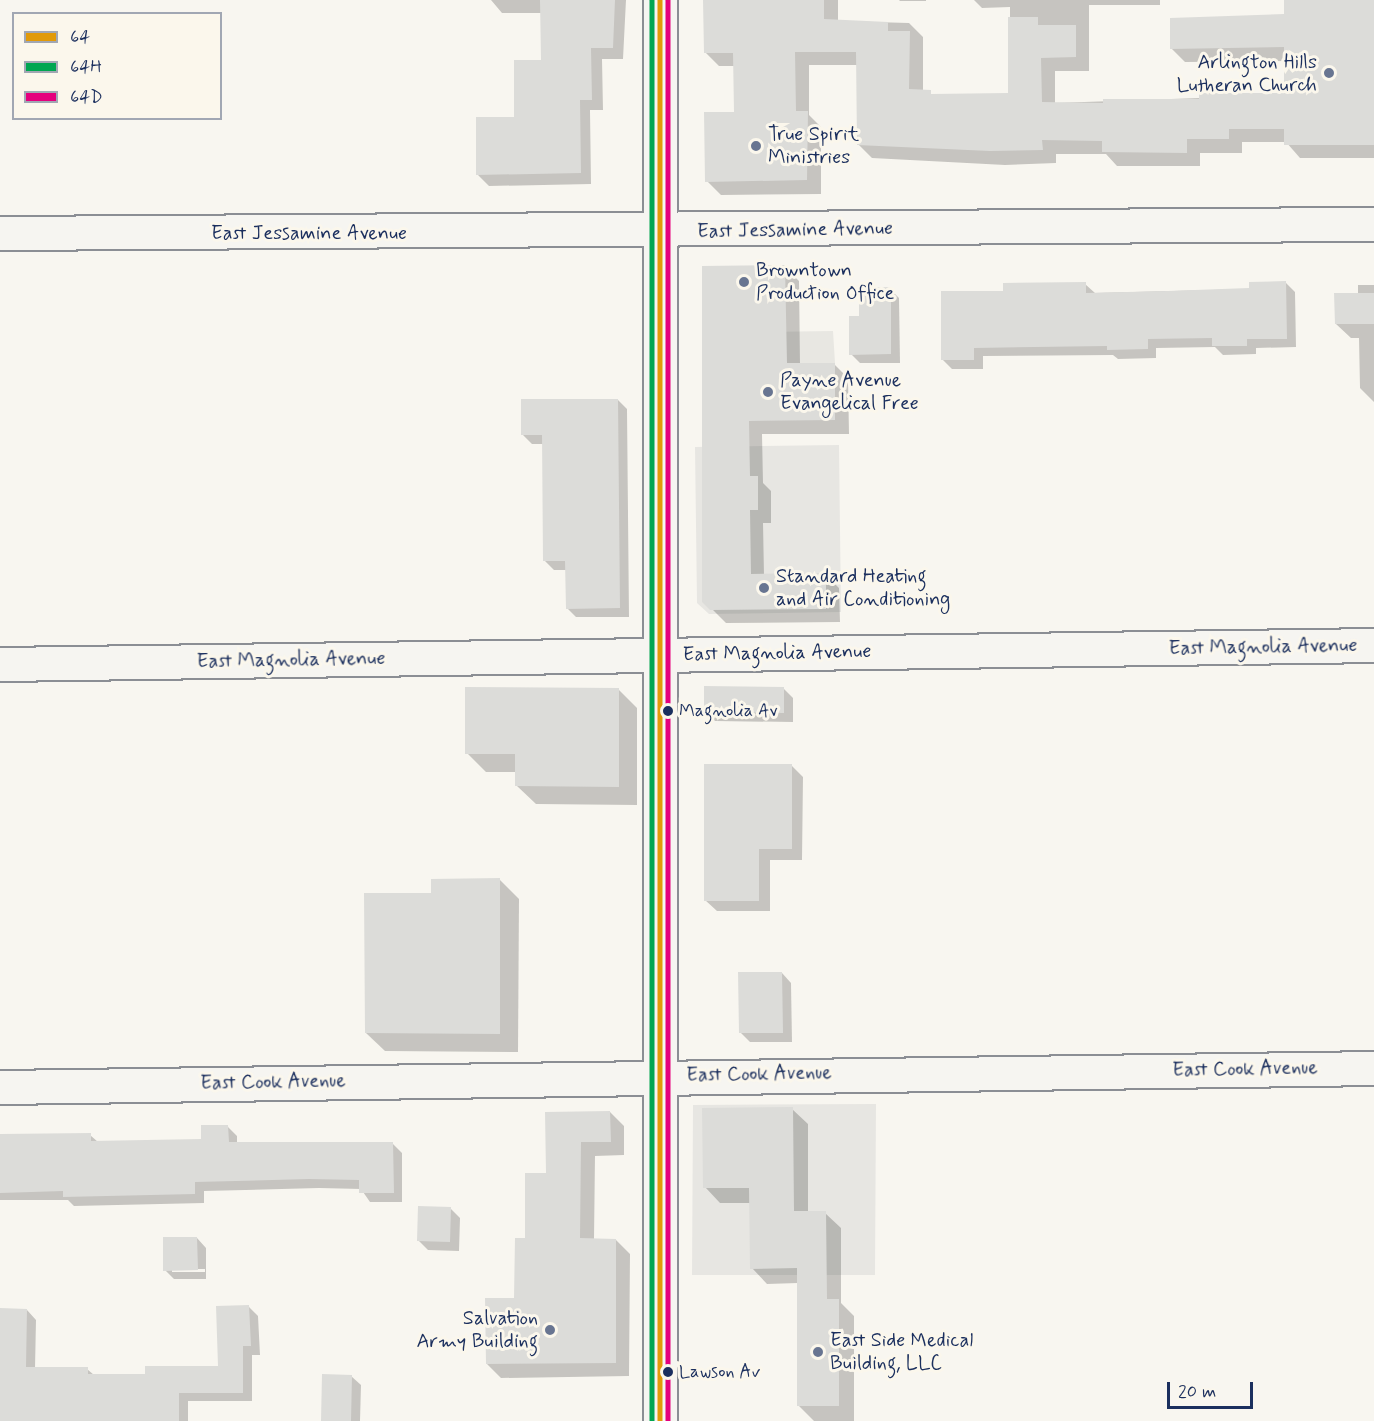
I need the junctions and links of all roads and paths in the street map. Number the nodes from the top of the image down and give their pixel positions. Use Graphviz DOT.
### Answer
graph roads {
  1 [pos="660,0"];
  2 [pos="1374,224"];
  3 [pos="660,231"];
  4 [pos="0,233"];
  5 [pos="1374,645"];
  6 [pos="662,655"];
  7 [pos="0,664"];
  8 [pos="1374,1068"];
  9 [pos="662,1075"];
  10 [pos="0,1087"];
  11 [pos="660,1421"];
  1 -- 3 [label="street"];
  2 -- 3 [label="street, East Jessamine Avenue"];
  3 -- 4 [label="street, East Jessamine Avenue"];
  3 -- 6 [label="street"];
  5 -- 6 [label="street, East Magnolia Avenue"];
  6 -- 7 [label="street, East Magnolia Avenue"];
  6 -- 9 [label="street"];
  8 -- 9 [label="street, East Cook Avenue"];
  9 -- 10 [label="street, East Cook Avenue"];
  9 -- 11 [label="street"];
}
